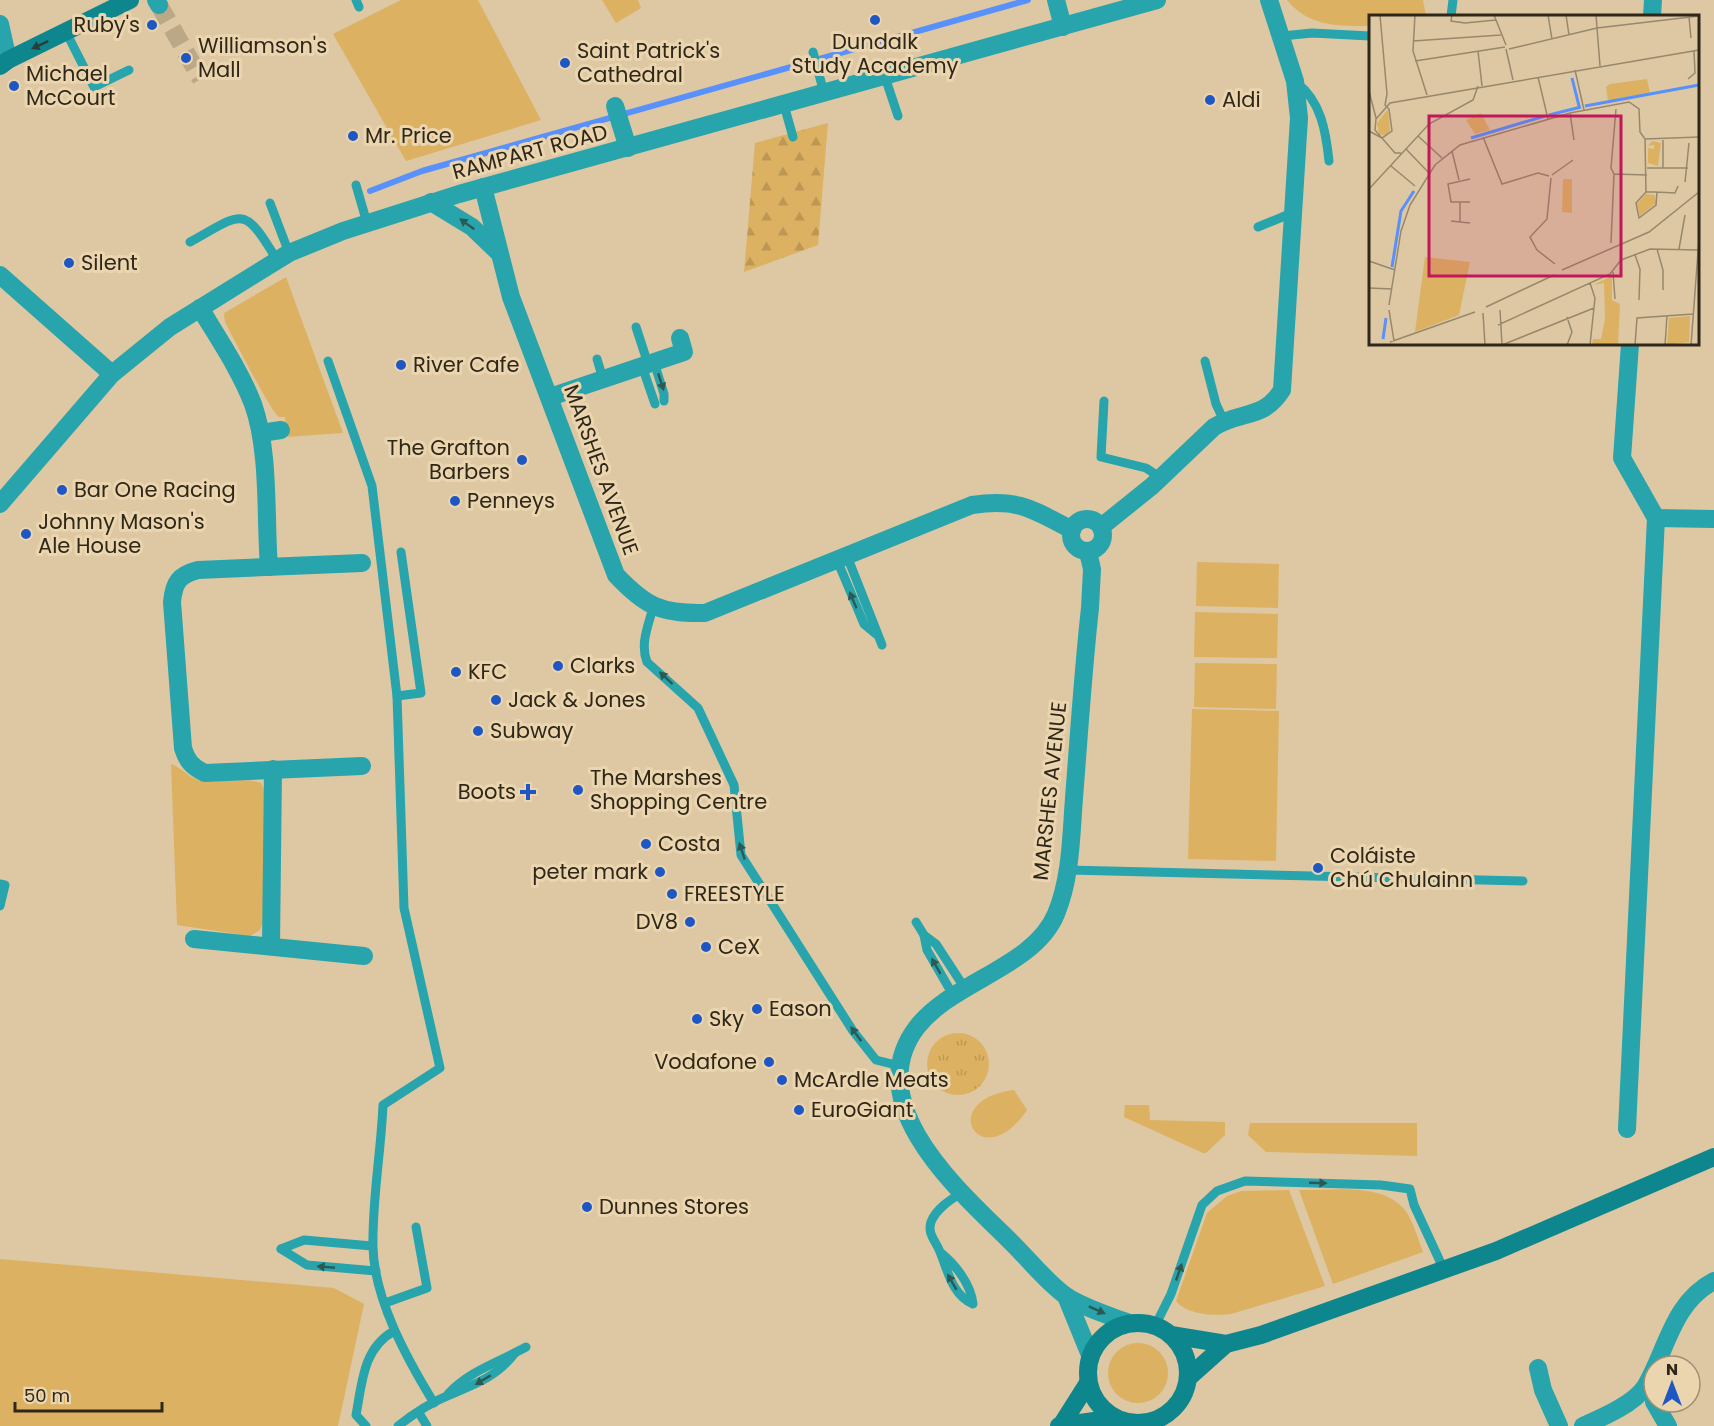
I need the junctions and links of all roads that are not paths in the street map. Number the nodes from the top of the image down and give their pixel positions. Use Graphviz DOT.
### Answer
graph roads {
  1 [pos="130,0"];
  2 [pos="1157,0"];
  3 [pos="1269,0"];
  4 [pos="1453,0"];
  5 [pos="1653,0"];
  6 [pos="1056,2"];
  7 [pos="1451,15"];
  8 [pos="1652,15"];
  9 [pos="0,24"];
  10 [pos="1063,27"];
  11 [pos="66,32"];
  12 [pos="1282,36"];
  13 [pos="1369,36"];
  14 [pos="813,52"];
  15 [pos="4,63"];
  16 [pos="129,70"];
  17 [pos="885,77"];
  18 [pos="1295,81"];
  19 [pos="824,93"];
  20 [pos="784,105"];
  21 [pos="615,106"];
  22 [pos="898,116"];
  23 [pos="793,137"];
  24 [pos="628,148"];
  25 [pos="1329,161"];
  26 [pos="356,185"];
  27 [pos="483,187"];
  28 [pos="270,202"];
  29 [pos="431,202"];
  30 [pos="1292,213"];
  31 [pos="367,223"];
  32 [pos="1258,227"];
  33 [pos="190,242"];
  34 [pos="498,252"];
  35 [pos="283,256"];
  36 [pos="0,275"];
  37 [pos="200,308"];
  38 [pos="636,327"];
  39 [pos="680,338"];
  40 [pos="1630,345"];
  41 [pos="597,359"];
  42 [pos="1205,361"];
  43 [pos="328,362"];
  44 [pos="648,364"];
  45 [pos="112,374"];
  46 [pos="603,379"];
  47 [pos="550,397"];
  48 [pos="1104,401"];
  49 [pos="659,403"];
  50 [pos="1224,421"];
  51 [pos="281,430"];
  52 [pos="261,433"];
  53 [pos="1161,478"];
  54 [pos="0,502"];
  55 [pos="1656,518"];
  56 [pos="1714,519"];
  57 [pos="1101,527"];
  58 [pos="1072,530"];
  59 [pos="401,552"];
  60 [pos="1088,552"];
  61 [pos="842,558"];
  62 [pos="362,563"];
  63 [pos="269,567"];
  64 [pos="653,608"];
  65 [pos="882,645"];
  66 [pos="398,696"];
  67 [pos="362,766"];
  68 [pos="273,769"];
  69 [pos="1068,870"];
  70 [pos="1523,881"];
  71 [pos="0,884"];
  72 [pos="0,906"];
  73 [pos="916,922"];
  74 [pos="195,939"];
  75 [pos="271,946"];
  76 [pos="364,956"];
  77 [pos="958,991"];
  78 [pos="900,1066"];
  79 [pos="1627,1129"];
  80 [pos="1714,1157"];
  81 [pos="961,1192"];
  82 [pos="416,1227"];
  83 [pos="372,1246"];
  84 [pos="940,1252"];
  85 [pos="1444,1270"];
  86 [pos="376,1271"];
  87 [pos="1714,1281"];
  88 [pos="1066,1296"];
  89 [pos="385,1304"];
  90 [pos="1129,1323"];
  91 [pos="1155,1326"];
  92 [pos="394,1331"];
  93 [pos="1171,1335"];
  94 [pos="1226,1344"];
  95 [pos="526,1347"];
  96 [pos="1663,1354"];
  97 [pos="1090,1355"];
  98 [pos="1538,1368"];
  99 [pos="1188,1378"];
  100 [pos="1088,1383"];
  101 [pos="1642,1401"];
  102 [pos="434,1403"];
  103 [pos="418,1413"];
  104 [pos="1115,1418"];
  105 [pos="1060,1425"];
  106 [pos="366,1426"];
  107 [pos="398,1426"];
  108 [pos="427,1426"];
  109 [pos="1559,1426"];
  110 [pos="1584,1426"];
  1 -- 11 [label="street"];
  2 -- 10 [label="street, RAMPART ROAD"];
  3 -- 12 [label="street"];
  4 -- 7 [label="lane"];
  5 -- 8 [label="street"];
  6 -- 10 [label="street"];
  9 -- 15 [label="street"];
  10 -- 17 [label="street, RAMPART ROAD"];
  11 -- 15 [label="street, one-way"];
  11 -- 16 [label="lane"];
  12 -- 13 [label="lane"];
  12 -- 18 [label="street"];
  14 -- 19 [label="lane"];
  17 -- 19 [label="street, RAMPART ROAD"];
  17 -- 22 [label="lane"];
  18 -- 25 [label="lane"];
  18 -- 30 [label="street"];
  19 -- 20 [label="street, RAMPART ROAD"];
  20 -- 23 [label="lane"];
  20 -- 24 [label="street, RAMPART ROAD"];
  21 -- 24 [label="street"];
  24 -- 27 [label="street, RAMPART ROAD"];
  26 -- 31 [label="lane"];
  27 -- 29 [label="street, RAMPART ROAD"];
  27 -- 34 [label="street, MARSHES AVENUE"];
  28 -- 35 [label="lane"];
  29 -- 31 [label="street, RAMPART ROAD"];
  34 -- 29 [label="street, one-way"];
  30 -- 32 [label="lane"];
  30 -- 50 [label="street"];
  31 -- 35 [label="street, RAMPART ROAD"];
  33 -- 35 [label="lane"];
  34 -- 47 [label="street, MARSHES AVENUE"];
  35 -- 37 [label="street, RAMPART ROAD"];
  36 -- 45 [label="street"];
  37 -- 45 [label="street, RAMPART ROAD"];
  37 -- 52 [label="street"];
  38 -- 44 [label="lane"];
  39 -- 44 [label="street"];
  40 -- 55 [label="street"];
  41 -- 46 [label="lane"];
  42 -- 50 [label="lane"];
  43 -- 66 [label="lane"];
  44 -- 46 [label="street"];
  44 -- 49 [label="lane"];
  45 -- 54 [label="street, RAMPART ROAD"];
  46 -- 47 [label="street"];
  47 -- 64 [label="street, MARSHES AVENUE"];
  48 -- 53 [label="lane"];
  50 -- 53 [label="street"];
  51 -- 52 [label="street"];
  52 -- 63 [label="street"];
  53 -- 57 [label="street"];
  55 -- 56 [label="street"];
  55 -- 79 [label="street"];
  57 -- 58 [label="street"];
  57 -- 60 [label="street"];
  58 -- 60 [label="street"];
  58 -- 61 [label="street, MARSHES AVENUE"];
  59 -- 66 [label="lane"];
  60 -- 69 [label="street, MARSHES AVENUE"];
  61 -- 64 [label="street, MARSHES AVENUE"];
  61 -- 65 [label="lane"];
  62 -- 63 [label="street"];
  63 -- 68 [label="street"];
  78 -- 64 [label="lane, one-way"];
  66 -- 83 [label="lane"];
  67 -- 68 [label="street"];
  68 -- 75 [label="street"];
  69 -- 70 [label="lane"];
  69 -- 77 [label="street, MARSHES AVENUE"];
  71 -- 72 [label="lane"];
  73 -- 77 [label="lane"];
  74 -- 75 [label="street"];
  75 -- 76 [label="street"];
  77 -- 78 [label="street, MARSHES AVENUE"];
  78 -- 81 [label="street, MARSHES AVENUE"];
  80 -- 85 [label="street"];
  81 -- 84 [label="lane"];
  81 -- 88 [label="street, MARSHES AVENUE"];
  82 -- 89 [label="lane"];
  83 -- 86 [label="lane"];
  86 -- 83 [label="lane, one-way"];
  84 -- 84 [label="lane, one-way"];
  91 -- 85 [label="lane, one-way"];
  85 -- 94 [label="street"];
  86 -- 89 [label="lane"];
  87 -- 96 [label="street"];
  88 -- 90 [label="street, MARSHES AVENUE, one-way"];
  88 -- 97 [label="street, MARSHES AVENUE"];
  89 -- 92 [label="lane"];
  90 -- 91 [label="street"];
  90 -- 97 [label="street"];
  91 -- 93 [label="street"];
  92 -- 102 [label="lane"];
  92 -- 106 [label="lane"];
  93 -- 94 [label="street"];
  93 -- 99 [label="street"];
  94 -- 99 [label="street"];
  95 -- 102 [label="lane"];
  97 -- 100 [label="street"];
  98 -- 109 [label="street"];
  99 -- 104 [label="street"];
  100 -- 104 [label="street"];
  100 -- 105 [label="street"];
  101 -- 110 [label="street"];
  102 -- 103 [label="lane"];
  103 -- 107 [label="lane"];
  103 -- 108 [label="lane"];
  104 -- 105 [label="street"];
}
